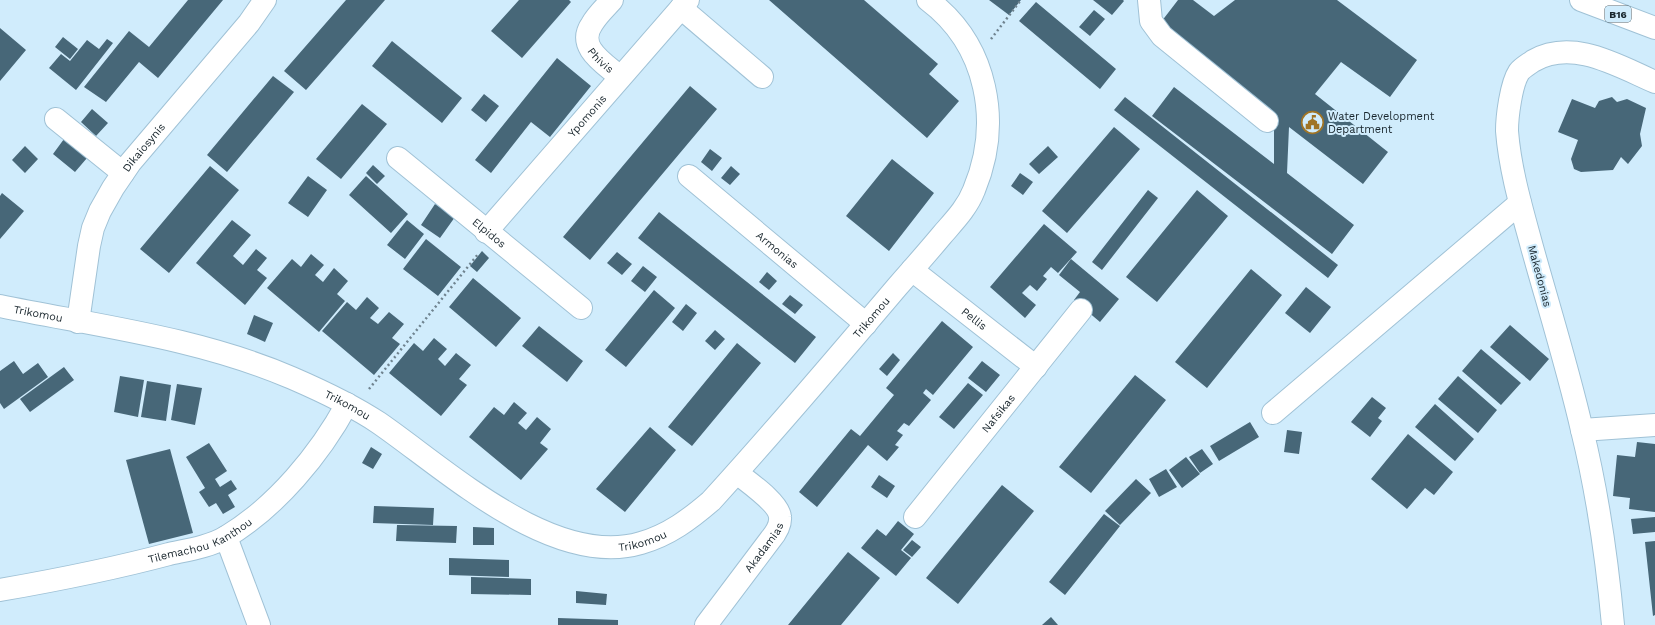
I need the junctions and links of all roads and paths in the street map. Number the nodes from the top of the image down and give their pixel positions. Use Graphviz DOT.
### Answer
graph roads {
  1 [pos="265,0"];
  2 [pos="612,0"];
  3 [pos="928,0"];
  4 [pos="1021,0"];
  5 [pos="1149,0"];
  6 [pos="1581,0"];
  7 [pos="685,4"];
  8 [pos="1655,28"];
  9 [pos="975,60"];
  10 [pos="620,77"];
  11 [pos="762,77"];
  12 [pos="1655,82"];
  13 [pos="56,119"];
  14 [pos="1267,121"];
  15 [pos="398,158"];
  16 [pos="123,173"];
  17 [pos="689,176"];
  18 [pos="1520,203"];
  19 [pos="489,234"];
  20 [pos="912,270"];
  21 [pos="0,306"];
  22 [pos="581,308"];
  23 [pos="1081,310"];
  24 [pos="78,322"];
  25 [pos="866,324"];
  26 [pos="1036,367"];
  27 [pos="347,404"];
  28 [pos="1273,413"];
  29 [pos="1655,425"];
  30 [pos="1582,430"];
  31 [pos="737,473"];
  32 [pos="916,517"];
  33 [pos="226,537"];
  34 [pos="0,590"];
  35 [pos="259,625"];
  36 [pos="706,625"];
  37 [pos="1613,625"];
  1 -- 16 [label="street, Dikaiosynis"];
  2 -- 10 [label="street, Phivis"];
  3 -- 9 [label="street, Trikomou"];
  4 -- 9 [label="path"];
  5 -- 14 [label="street"];
  6 -- 8 [label="street, B16"];
  7 -- 10 [label="street, Ypomonis"];
  7 -- 11 [label="street"];
  9 -- 20 [label="street, Trikomou"];
  10 -- 19 [label="street, Ypomonis"];
  12 -- 18 [label="street, Makedonias"];
  13 -- 16 [label="street"];
  15 -- 19 [label="street, Elpidos"];
  16 -- 24 [label="street, Dikaiosynis"];
  17 -- 25 [label="street, Armonias"];
  18 -- 28 [label="street"];
  18 -- 30 [label="street, Makedonias"];
  19 -- 22 [label="street, Elpidos"];
  19 -- 27 [label="path"];
  20 -- 25 [label="street, Trikomou"];
  20 -- 26 [label="street, Pellis"];
  21 -- 24 [label="street, Trikomou"];
  23 -- 26 [label="street, Nafsikas"];
  24 -- 27 [label="street, Trikomou"];
  25 -- 31 [label="street, Trikomou"];
  26 -- 32 [label="street, Nafsikas"];
  27 -- 31 [label="street, Trikomou"];
  27 -- 33 [label="street, Tilemachou Kanthou"];
  29 -- 30 [label="street"];
  30 -- 37 [label="street, Makedonias"];
  31 -- 36 [label="street, Akadamias"];
  33 -- 34 [label="street, Tilemachou Kanthou"];
  33 -- 35 [label="street"];
}
